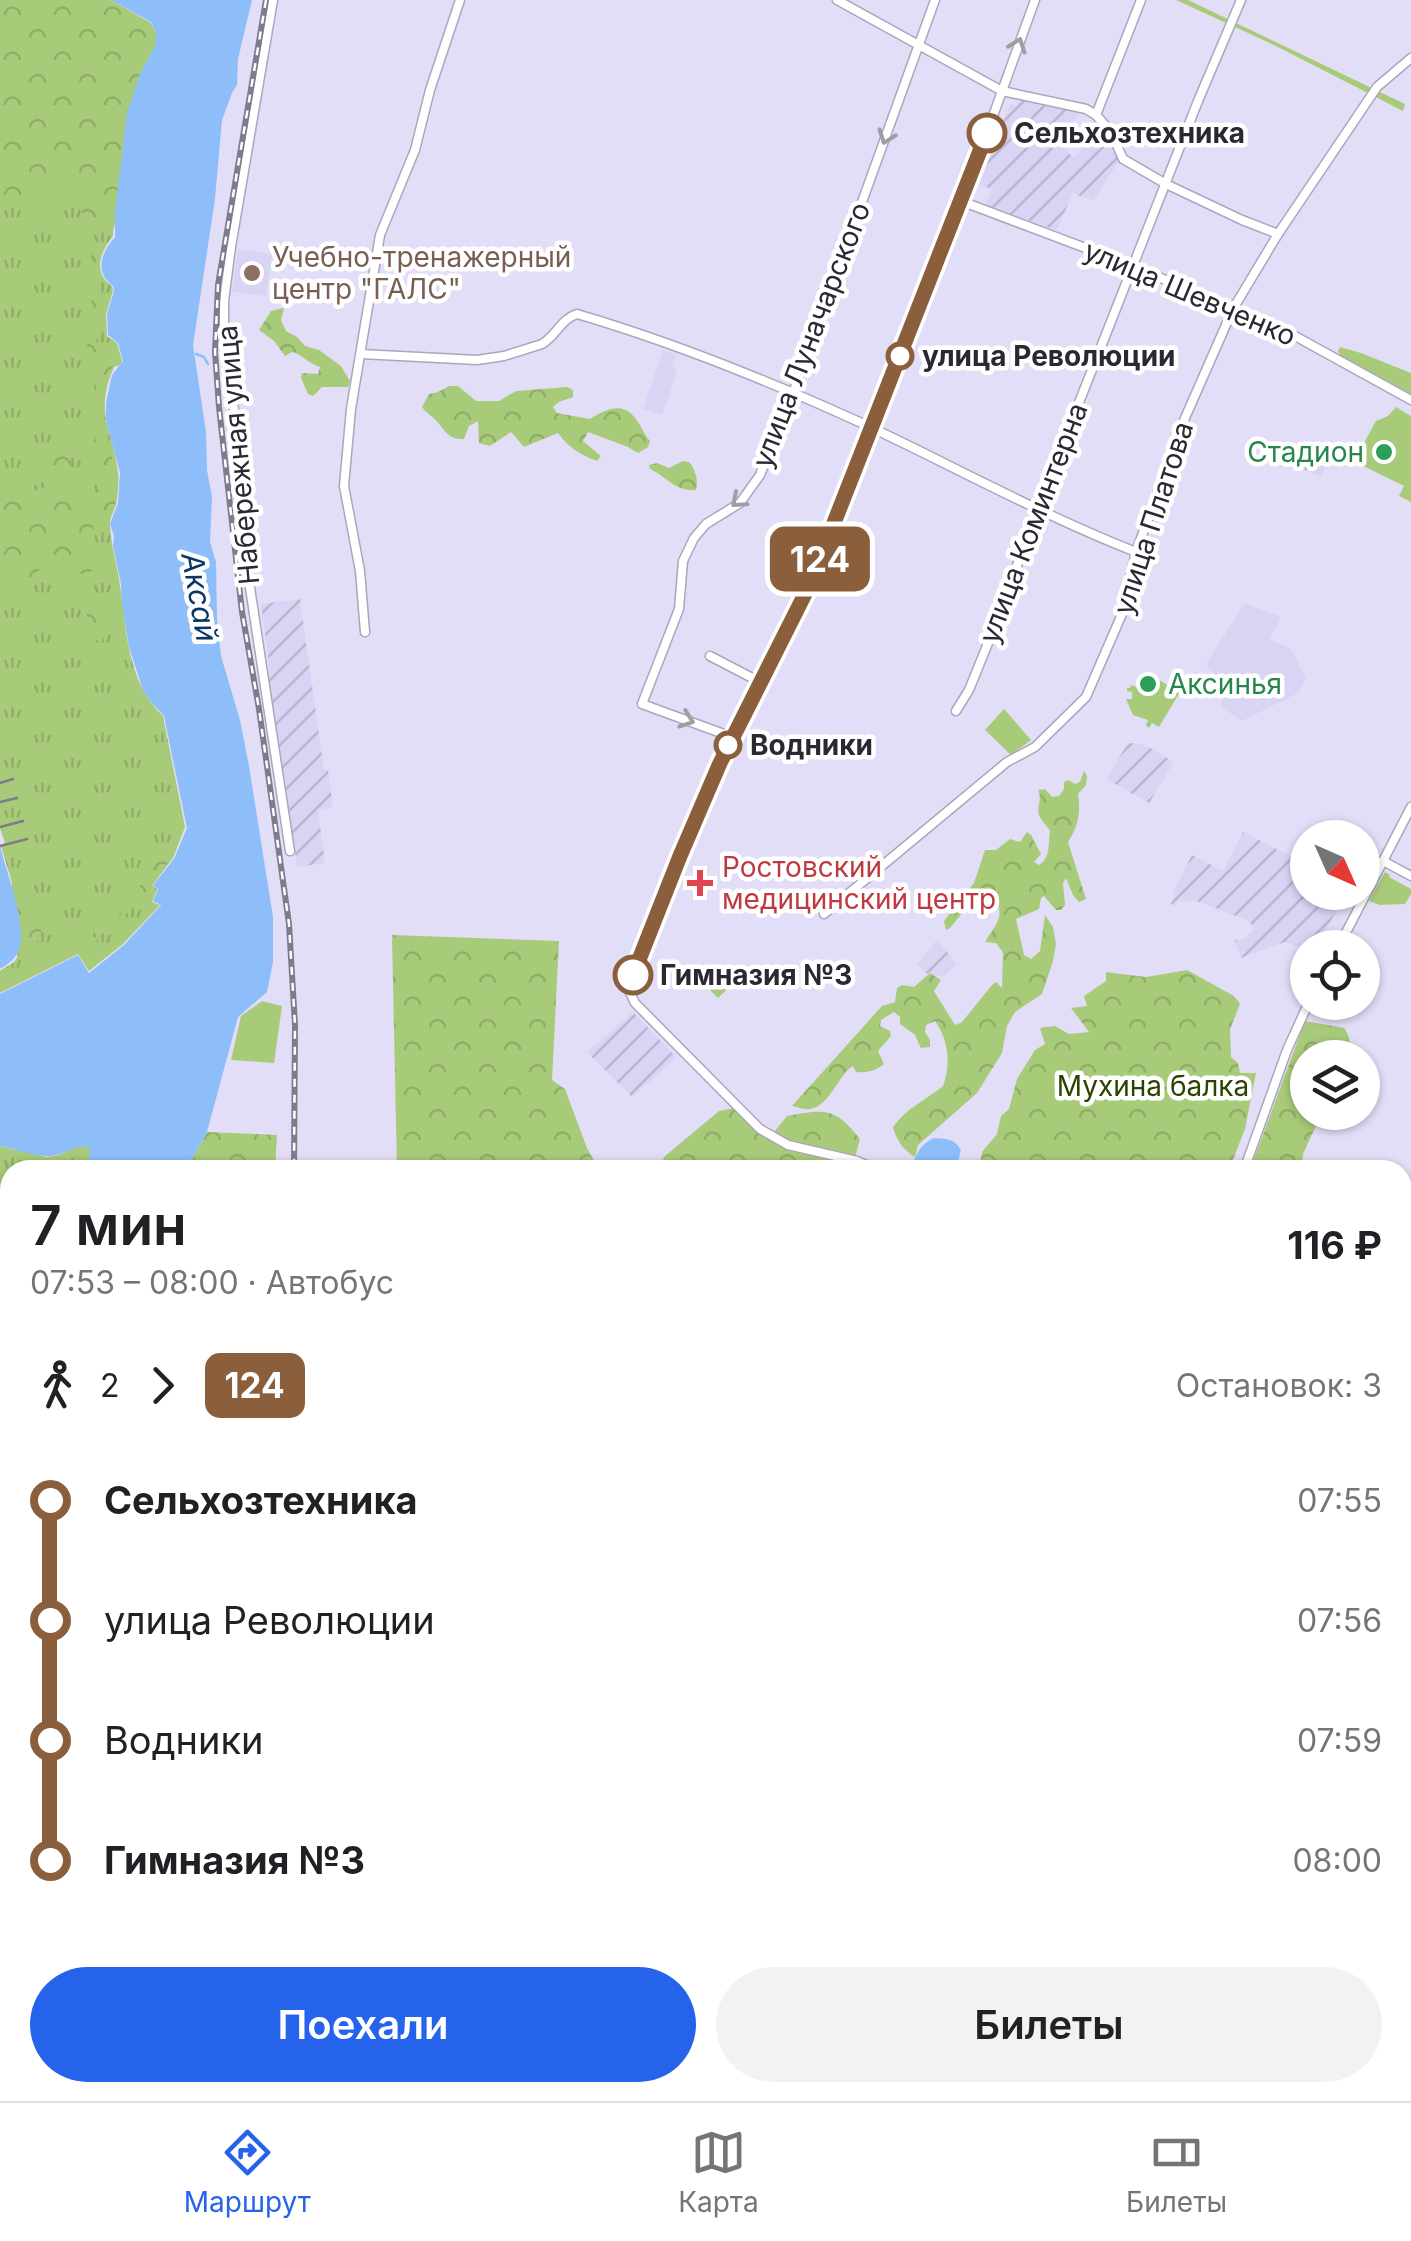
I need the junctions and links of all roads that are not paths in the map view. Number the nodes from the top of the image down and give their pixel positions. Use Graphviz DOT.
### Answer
graph roads {
  1 [pos="274,0"];
  2 [pos="460,0"];
  3 [pos="838,0"];
  4 [pos="935,0"];
  5 [pos="1035,0"];
  6 [pos="1141,0"];
  7 [pos="1241,0"];
  8 [pos="920,46"];
  9 [pos="1411,58"];
  10 [pos="1002,90"];
  11 [pos="1096,116"];
  12 [pos="1166,184"];
  13 [pos="962,201"];
  14 [pos="1278,234"];
  15 [pos="1133,266"];
  16 [pos="1234,309"];
  17 [pos="361,354"];
  18 [pos="793,392"];
  19 [pos="1411,400"];
  20 [pos="873,428"];
  21 [pos="1037,509"];
  22 [pos="1136,552"];
  23 [pos="365,632"];
  24 [pos="710,656"];
  25 [pos="760,682"];
  26 [pos="956,711"];
  27 [pos="732,737"];
  28 [pos="1411,807"];
  29 [pos="290,851"];
  30 [pos="1383,861"];
  31 [pos="1411,876"];
  32 [pos="824,914"];
  33 [pos="1347,930"];
  34 [pos="1301,1020"];
  35 [pos="851,1160"];
  36 [pos="1248,1160"];
  1 -- 29 [label="street, Набережная улица"];
  2 -- 17 [label="street"];
  3 -- 8 [label="street"];
  4 -- 8 [label="street, улица Луначарского"];
  10 -- 5 [label="street, one-way"];
  6 -- 11 [label="street"];
  7 -- 12 [label="street, улица Коминтерна"];
  8 -- 10 [label="street"];
  8 -- 18 [label="street, улица Луначарского, one-way"];
  9 -- 14 [label="street, улица Платова"];
  10 -- 11 [label="street"];
  10 -- 13 [label="street"];
  11 -- 12 [label="street"];
  12 -- 14 [label="street"];
  12 -- 15 [label="street, улица Коминтерна"];
  13 -- 15 [label="street, улица Шевченко"];
  13 -- 20 [label="street"];
  14 -- 16 [label="street, улица Платова"];
  15 -- 16 [label="street, улица Шевченко"];
  15 -- 21 [label="street, улица Коминтерна"];
  16 -- 19 [label="street, улица Шевченко"];
  16 -- 22 [label="street, улица Платова"];
  17 -- 18 [label="street"];
  17 -- 23 [label="street"];
  18 -- 20 [label="street"];
  18 -- 27 [label="street, улица Луначарского, one-way"];
  20 -- 21 [label="street"];
  20 -- 25 [label="street"];
  21 -- 22 [label="street"];
  21 -- 26 [label="street, улица Коминтерна"];
  22 -- 32 [label="street, улица Платова"];
  24 -- 25 [label="street"];
  25 -- 27 [label="street"];
  27 -- 35 [label="street"];
  28 -- 30 [label="street"];
  30 -- 31 [label="street"];
  30 -- 33 [label="street"];
  34 -- 36 [label="street"];
}
